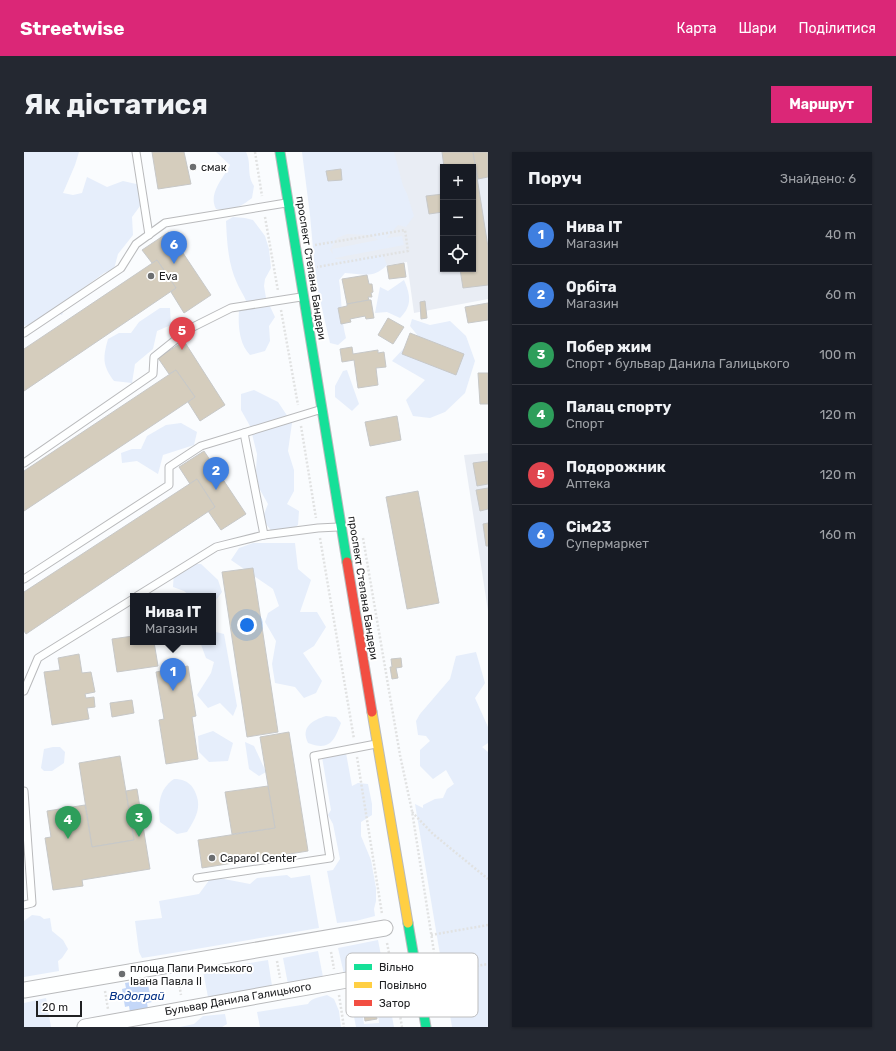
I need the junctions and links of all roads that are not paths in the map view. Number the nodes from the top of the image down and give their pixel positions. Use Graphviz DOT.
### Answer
graph roads {
  1 [pos="136,152"];
  2 [pos="280,152"];
  3 [pos="288,203"];
  4 [pos="149,235"];
  5 [pos="303,297"];
  6 [pos="24,333"];
  7 [pos="322,410"];
  8 [pos="244,433"];
  9 [pos="24,463"];
  10 [pos="341,527"];
  11 [pos="264,535"];
  12 [pos="24,578"];
  13 [pos="142,593"];
  14 [pos="130,600"];
  15 [pos="24,691"];
  16 [pos="378,744"];
  17 [pos="24,791"];
  18 [pos="197,878"];
  19 [pos="24,905"];
  20 [pos="384,928"];
  21 [pos="413,953"];
  22 [pos="346,980"];
  23 [pos="24,990"];
  24 [pos="424,1017"];
  25 [pos="85,1027"];
  26 [pos="426,1027"];
  1 -- 4 [label="lane"];
  2 -- 3 [label="main road, проспект Степана Бандери"];
  3 -- 4 [label="lane"];
  3 -- 5 [label="main road, проспект Степана Бандери"];
  4 -- 6 [label="lane"];
  5 -- 7 [label="main road, проспект Степана Бандери"];
  5 -- 9 [label="lane"];
  7 -- 8 [label="lane"];
  7 -- 10 [label="main road, проспект Степана Бандери"];
  8 -- 11 [label="lane"];
  8 -- 12 [label="lane"];
  10 -- 11 [label="lane"];
  10 -- 16 [label="main road, проспект Степана Бандери"];
  11 -- 13 [label="lane"];
  14 -- 15 [label="lane"];
  16 -- 18 [label="lane"];
  16 -- 21 [label="main road, проспект Степана Бандери"];
  17 -- 19 [label="lane"];
  20 -- 23 [label="street"];
  22 -- 25 [label="street, Бульвар Данила Галицького"];
  24 -- 26 [label="main road, проспект Степана Бандери"];
}
